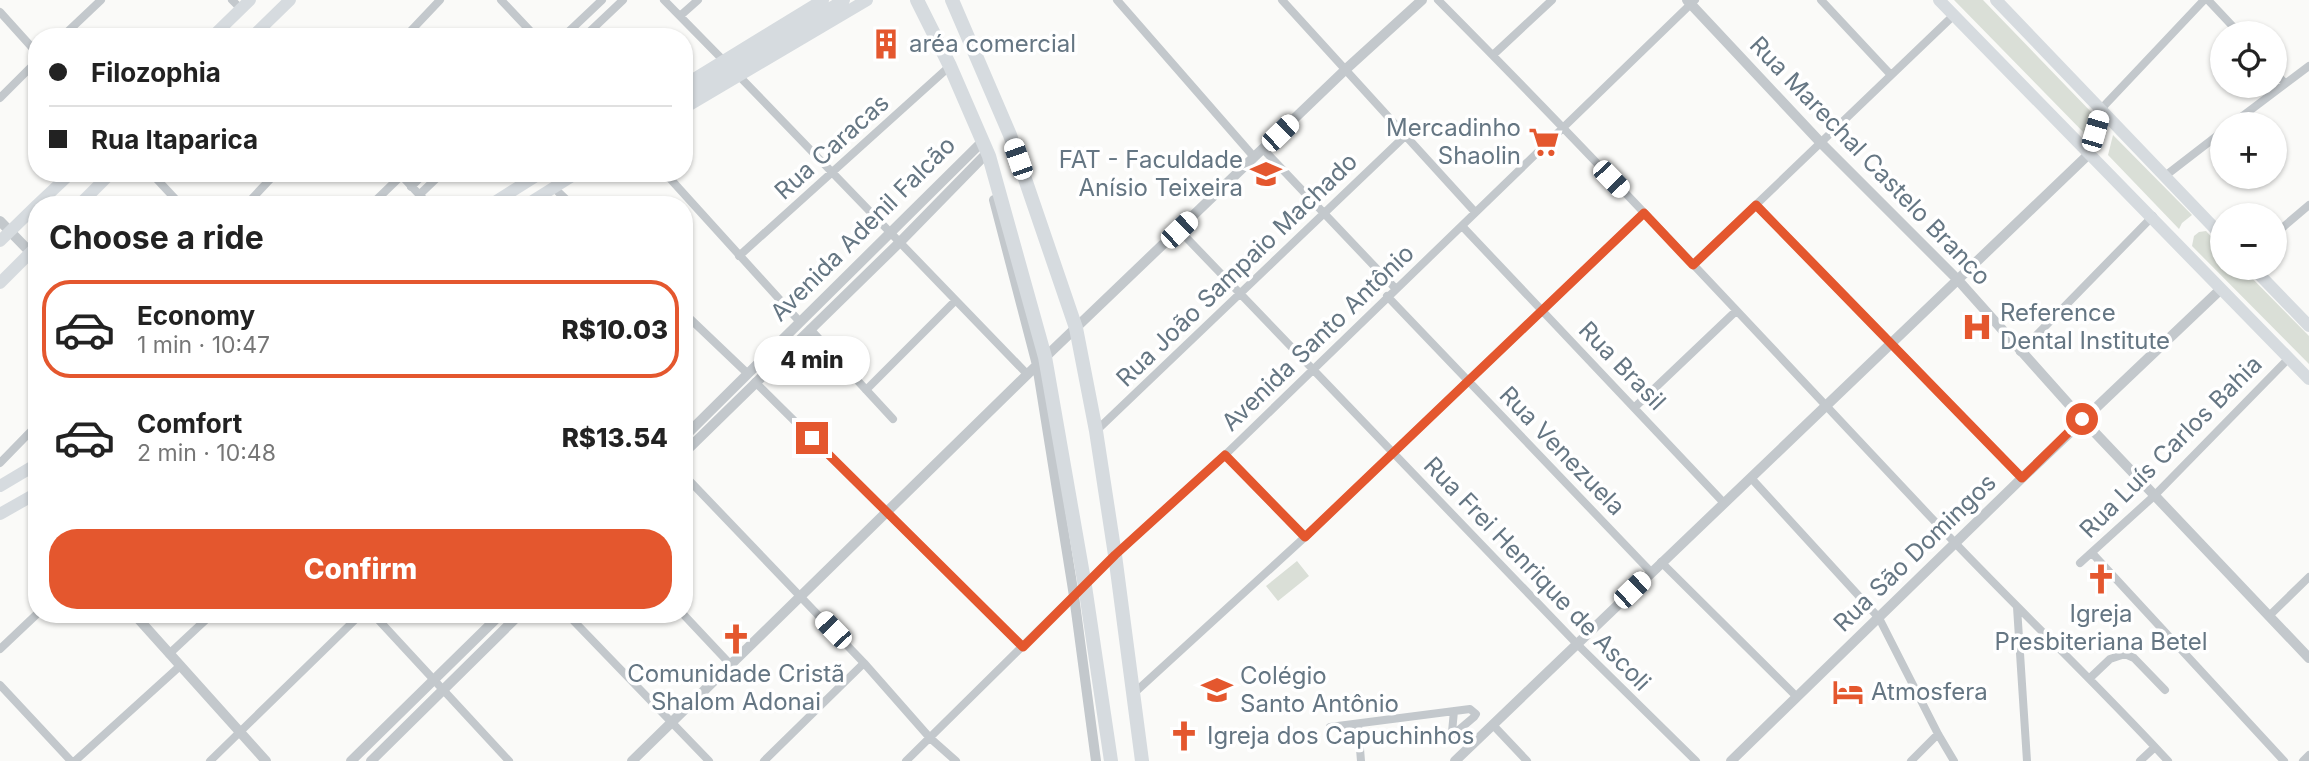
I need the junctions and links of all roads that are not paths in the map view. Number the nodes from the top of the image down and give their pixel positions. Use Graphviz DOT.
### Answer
graph roads {
  1 [pos="101,0"];
  2 [pos="290,0"];
  3 [pos="440,0"];
  4 [pos="501,0"];
  5 [pos="602,0"];
  6 [pos="623,0"];
  7 [pos="664,0"];
  8 [pos="698,0"];
  9 [pos="823,0"];
  10 [pos="844,0"];
  11 [pos="867,0"];
  12 [pos="952,0"];
  13 [pos="1282,0"];
  14 [pos="1422,0"];
  15 [pos="1438,0"];
  16 [pos="1552,0"];
  17 [pos="1821,0"];
  18 [pos="1939,0"];
  19 [pos="1996,0"];
  20 [pos="2206,0"];
  21 [pos="918,1"];
  22 [pos="1120,1"];
  23 [pos="1691,1"];
  24 [pos="241,3"];
  25 [pos="0,12"];
  26 [pos="1954,15"];
  27 [pos="680,16"];
  28 [pos="2227,21"];
  29 [pos="71,28"];
  30 [pos="220,28"];
  31 [pos="265,28"];
  32 [pos="414,28"];
  33 [pos="527,28"];
  34 [pos="572,28"];
  35 [pos="593,28"];
  36 [pos="692,28"];
  37 [pos="693,29"];
  38 [pos="28,43"];
  39 [pos="1493,55"];
  40 [pos="723,60"];
  41 [pos="2309,65"];
  42 [pos="950,66"];
  43 [pos="28,70"];
  44 [pos="1345,71"];
  45 [pos="1891,75"];
  46 [pos="739,76"];
  47 [pos="693,79"];
  48 [pos="2287,82"];
  49 [pos="693,91"];
  50 [pos="0,98"];
  51 [pos="2266,98"];
  52 [pos="693,103"];
  53 [pos="2102,108"];
  54 [pos="2248,112"];
  55 [pos="1563,128"];
  56 [pos="1405,136"];
  57 [pos="2210,141"];
  58 [pos="1821,144"];
  59 [pos="1263,149"];
  60 [pos="986,150"];
  61 [pos="2089,154"];
  62 [pos="1254,157"];
  63 [pos="834,172"];
  64 [pos="2165,176"];
  65 [pos="61,182"];
  66 [pos="102,182"];
  67 [pos="159,182"];
  68 [pos="268,182"];
  69 [pos="393,182"];
  70 [pos="407,182"];
  71 [pos="416,182"];
  72 [pos="433,182"];
  73 [pos="527,182"];
  74 [pos="563,182"];
  75 [pos="673,182"];
  76 [pos="411,187"];
  77 [pos="554,188"];
  78 [pos="419,195"];
  79 [pos="47,196"];
  80 [pos="88,196"];
  81 [pos="173,196"];
  82 [pos="254,196"];
  83 [pos="379,196"];
  84 [pos="504,196"];
  85 [pos="541,196"];
  86 [pos="562,196"];
  87 [pos="686,196"];
  88 [pos="693,204"];
  89 [pos="1756,205"];
  90 [pos="2309,205"];
  91 [pos="1324,212"];
  92 [pos="1475,212"];
  93 [pos="1644,213"];
  94 [pos="28,214"];
  95 [pos="2152,216"];
  96 [pos="0,221"];
  97 [pos="2210,223"];
  98 [pos="2287,224"];
  99 [pos="1462,226"];
  100 [pos="1179,230"];
  101 [pos="891,234"];
  102 [pos="5,236"];
  103 [pos="900,242"];
  104 [pos="28,249"];
  105 [pos="739,256"];
  106 [pos="28,259"];
  107 [pos="1693,265"];
  108 [pos="862,270"];
  109 [pos="1958,280"];
  110 [pos="2265,280"];
  111 [pos="0,283"];
  112 [pos="1395,288"];
  113 [pos="2221,289"];
  114 [pos="1240,292"];
  115 [pos="1387,296"];
  116 [pos="955,300"];
  117 [pos="1542,310"];
  118 [pos="1736,311"];
  119 [pos="800,321"];
  120 [pos="693,322"];
  121 [pos="2309,326"];
  122 [pos="1076,328"];
  123 [pos="810,329"];
  124 [pos="1891,345"];
  125 [pos="2020,352"];
  126 [pos="2289,358"];
  127 [pos="1041,361"];
  128 [pos="1313,368"];
  129 [pos="1027,374"];
  130 [pos="751,378"];
  131 [pos="2309,379"];
  132 [pos="1468,381"];
  133 [pos="866,390"];
  134 [pos="1827,406"];
  135 [pos="1635,407"];
  136 [pos="893,419"];
  137 [pos="2082,419"];
  138 [pos="693,429"];
  139 [pos="1096,431"];
  140 [pos="28,434"];
  141 [pos="693,443"];
  142 [pos="1392,453"];
  143 [pos="1225,455"];
  144 [pos="0,463"];
  145 [pos="28,469"];
  146 [pos="1751,478"];
  147 [pos="2022,478"];
  148 [pos="693,484"];
  149 [pos="0,486"];
  150 [pos="2154,496"];
  151 [pos="28,502"];
  152 [pos="1724,503"];
  153 [pos="888,513"];
  154 [pos="0,514"];
  155 [pos="1305,537"];
  156 [pos="1956,543"];
  157 [pos="2092,552"];
  158 [pos="1115,555"];
  159 [pos="1661,562"];
  160 [pos="2080,562"];
  161 [pos="1651,572"];
  162 [pos="2309,577"];
  163 [pos="1079,591"];
  164 [pos="801,598"];
  165 [pos="2017,607"];
  166 [pos="2269,616"];
  167 [pos="1879,618"];
  168 [pos="28,623"];
  169 [pos="142,623"];
  170 [pos="202,623"];
  171 [pos="352,623"];
  172 [pos="381,623"];
  173 [pos="492,623"];
  174 [pos="511,623"];
  175 [pos="576,623"];
  176 [pos="691,623"];
  177 [pos="1577,644"];
  178 [pos="1023,647"];
  179 [pos="0,649"];
  180 [pos="169,654"];
  181 [pos="2309,658"];
  182 [pos="864,663"];
  183 [pos="730,664"];
  184 [pos="180,666"];
  185 [pos="2090,678"];
  186 [pos="434,680"];
  187 [pos="0,685"];
  188 [pos="444,690"];
  189 [pos="2165,690"];
  190 [pos="1132,695"];
  191 [pos="1797,697"];
  192 [pos="1454,711"];
  193 [pos="671,722"];
  194 [pos="390,723"];
  195 [pos="1358,724"];
  196 [pos="1493,725"];
  197 [pos="1330,727"];
  198 [pos="240,732"];
  199 [pos="400,733"];
  200 [pos="1937,734"];
  201 [pos="930,738"];
  202 [pos="2155,747"];
  203 [pos="2309,755"];
  204 [pos="73,761"];
  205 [pos="210,761"];
  206 [pos="266,761"];
  207 [pos="351,761"];
  208 [pos="372,761"];
  209 [pos="509,761"];
  210 [pos="632,761"];
  211 [pos="709,761"];
  212 [pos="764,761"];
  213 [pos="906,761"];
  214 [pos="956,761"];
  215 [pos="1096,761"];
  216 [pos="1111,761"];
  217 [pos="1142,761"];
  218 [pos="1361,761"];
  219 [pos="1455,761"];
  220 [pos="1527,761"];
  221 [pos="1696,761"];
  222 [pos="1731,761"];
  223 [pos="1911,761"];
  224 [pos="1954,761"];
  225 [pos="2026,761"];
  226 [pos="2140,761"];
  227 [pos="2168,761"];
  228 [pos="2284,761"];
  229 [pos="2303,761"];
  1 -- 29 [label="street"];
  2 -- 31 [label="main road"];
  3 -- 32 [label="street"];
  4 -- 33 [label="street"];
  5 -- 34 [label="street"];
  6 -- 35 [label="street"];
  7 -- 27 [label="street"];
  8 -- 27 [label="street"];
  9 -- 40 [label="main road"];
  10 -- 49 [label="main road"];
  11 -- 46 [label="main road"];
  12 -- 122 [label="highway"];
  13 -- 44 [label="street"];
  14 -- 44 [label="street"];
  15 -- 39 [label="street"];
  16 -- 39 [label="street"];
  17 -- 45 [label="street"];
  18 -- 26 [label="main road"];
  19 -- 53 [label="main road"];
  20 -- 28 [label="street"];
  20 -- 53 [label="street"];
  21 -- 42 [label="highway"];
  22 -- 62 [label="street"];
  23 -- 55 [label="street, Avenida Santo Antônio"];
  23 -- 58 [label="street, Rua Marechal Castelo Branco"];
  24 -- 30 [label="main road"];
  25 -- 38 [label="street"];
  26 -- 45 [label="street"];
  26 -- 61 [label="main road"];
  27 -- 36 [label="street"];
  37 -- 40 [label="street"];
  39 -- 55 [label="street"];
  40 -- 47 [label="main road"];
  41 -- 48 [label="street"];
  42 -- 60 [label="highway"];
  42 -- 63 [label="street, Rua Caracas"];
  43 -- 50 [label="street"];
  44 -- 56 [label="street"];
  44 -- 59 [label="street"];
  45 -- 58 [label="street"];
  46 -- 52 [label="main road"];
  46 -- 63 [label="street"];
  51 -- 54 [label="street"];
  53 -- 61 [label="street"];
  53 -- 64 [label="main road"];
  55 -- 92 [label="street, Avenida Santo Antônio"];
  55 -- 93 [label="street"];
  56 -- 91 [label="street, Rua João Sampaio Machado"];
  56 -- 92 [label="street"];
  57 -- 64 [label="street"];
  58 -- 89 [label="street"];
  58 -- 109 [label="street, Rua Marechal Castelo Branco"];
  59 -- 62 [label="street"];
  59 -- 91 [label="street"];
  60 -- 101 [label="street, Avenida Adenil Falcão"];
  60 -- 103 [label="street, Avenida Adenil Falcão"];
  60 -- 127 [label="highway"];
  61 -- 95 [label="main road"];
  61 -- 109 [label="street"];
  62 -- 100 [label="street"];
  63 -- 101 [label="street"];
  63 -- 105 [label="street, Rua Caracas"];
  64 -- 97 [label="main road"];
  65 -- 79 [label="main road"];
  66 -- 80 [label="main road"];
  67 -- 81 [label="street"];
  68 -- 82 [label="street"];
  69 -- 83 [label="street"];
  70 -- 76 [label="street"];
  71 -- 76 [label="street"];
  72 -- 78 [label="street"];
  73 -- 84 [label="main road"];
  74 -- 77 [label="main road"];
  75 -- 87 [label="street"];
  76 -- 78 [label="street"];
  77 -- 85 [label="main road"];
  77 -- 86 [label="street"];
  88 -- 105 [label="street"];
  89 -- 107 [label="street"];
  89 -- 124 [label="street"];
  90 -- 98 [label="street"];
  91 -- 112 [label="street"];
  91 -- 114 [label="street, Rua João Sampaio Machado"];
  92 -- 99 [label="street, Avenida Santo Antônio"];
  93 -- 107 [label="street"];
  93 -- 117 [label="street"];
  94 -- 102 [label="main road"];
  95 -- 113 [label="main road"];
  95 -- 125 [label="street"];
  96 -- 102 [label="street"];
  99 -- 112 [label="street, Avenida Santo Antônio"];
  99 -- 117 [label="street, Rua Brasil"];
  100 -- 114 [label="street, Rua Frei Henrique de Ascoli"];
  100 -- 122 [label="street"];
  101 -- 103 [label="street"];
  101 -- 108 [label="street, Avenida Adenil Falcão"];
  102 -- 104 [label="street"];
  103 -- 108 [label="street, Avenida Adenil Falcão"];
  103 -- 116 [label="street"];
  105 -- 119 [label="street"];
  106 -- 111 [label="main road"];
  107 -- 118 [label="street"];
  108 -- 119 [label="street, Avenida Adenil Falcão"];
  108 -- 123 [label="street, Avenida Adenil Falcão"];
  109 -- 124 [label="street"];
  109 -- 125 [label="street, Rua Marechal Castelo Branco"];
  110 -- 121 [label="main road"];
  112 -- 115 [label="street, Avenida Santo Antônio"];
  113 -- 126 [label="main road"];
  113 -- 137 [label="street, Rua São Domingos"];
  114 -- 128 [label="street, Rua Frei Henrique de Ascoli"];
  114 -- 139 [label="street, Rua João Sampaio Machado"];
  115 -- 128 [label="street, Avenida Santo Antônio"];
  115 -- 132 [label="street, Rua Venezuela"];
  116 -- 129 [label="street"];
  116 -- 133 [label="street"];
  117 -- 132 [label="street"];
  117 -- 135 [label="street, Rua Brasil"];
  118 -- 134 [label="street"];
  118 -- 135 [label="street"];
  119 -- 130 [label="street, Avenida Adenil Falcão"];
  120 -- 130 [label="street"];
  122 -- 127 [label="street"];
  122 -- 139 [label="highway"];
  123 -- 130 [label="street, Avenida Adenil Falcão"];
  123 -- 133 [label="street"];
  124 -- 134 [label="street"];
  124 -- 147 [label="street"];
  125 -- 137 [label="street, Rua Marechal Castelo Branco"];
  126 -- 131 [label="main road"];
  126 -- 150 [label="street, Rua Luís Carlos Bahia"];
  127 -- 129 [label="street"];
  127 -- 163 [label="highway"];
  128 -- 142 [label="street, Rua Frei Henrique de Ascoli"];
  128 -- 143 [label="street, Avenida Santo Antônio"];
  129 -- 153 [label="street"];
  130 -- 138 [label="street, Avenida Adenil Falcão"];
  130 -- 141 [label="street, Avenida Adenil Falcão"];
  130 -- 153 [label="street"];
  132 -- 142 [label="street"];
  132 -- 161 [label="street, Rua Venezuela"];
  133 -- 136 [label="street"];
  134 -- 146 [label="street"];
  134 -- 156 [label="street"];
  135 -- 152 [label="street, Rua Brasil"];
  137 -- 147 [label="street, Rua São Domingos"];
  137 -- 150 [label="street, Rua Marechal Castelo Branco"];
  139 -- 158 [label="highway"];
  140 -- 144 [label="street"];
  142 -- 155 [label="street"];
  142 -- 177 [label="street, Rua Frei Henrique de Ascoli"];
  143 -- 155 [label="street"];
  143 -- 158 [label="street, Avenida Santo Antônio"];
  145 -- 149 [label="main road"];
  146 -- 152 [label="street"];
  146 -- 167 [label="street"];
  147 -- 156 [label="street, Rua São Domingos"];
  148 -- 164 [label="street"];
  150 -- 157 [label="street, Rua Luís Carlos Bahia"];
  150 -- 166 [label="street, Rua Marechal Castelo Branco"];
  151 -- 154 [label="main road"];
  152 -- 159 [label="street"];
  153 -- 164 [label="street"];
  153 -- 178 [label="street"];
  155 -- 190 [label="street"];
  156 -- 165 [label="street"];
  156 -- 167 [label="street, Rua São Domingos"];
  157 -- 160 [label="street, Rua Luís Carlos Bahia"];
  157 -- 228 [label="street"];
  158 -- 163 [label="street, Avenida Santo Antônio"];
  158 -- 190 [label="highway"];
  159 -- 161 [label="street"];
  159 -- 191 [label="street"];
  161 -- 177 [label="street"];
  162 -- 166 [label="street"];
  163 -- 178 [label="street, Avenida Santo Antônio"];
  163 -- 215 [label="street"];
  163 -- 216 [label="highway"];
  164 -- 182 [label="street"];
  164 -- 183 [label="street"];
  165 -- 185 [label="street"];
  165 -- 225 [label="street"];
  166 -- 181 [label="street, Rua Marechal Castelo Branco"];
  167 -- 191 [label="street, Rua São Domingos"];
  167 -- 200 [label="street"];
  168 -- 179 [label="street"];
  169 -- 180 [label="street"];
  170 -- 180 [label="street"];
  171 -- 198 [label="street"];
  172 -- 186 [label="street"];
  173 -- 186 [label="street"];
  174 -- 188 [label="street"];
  175 -- 193 [label="street"];
  176 -- 183 [label="street"];
  177 -- 196 [label="street"];
  177 -- 221 [label="street, Rua Frei Henrique de Ascoli"];
  178 -- 201 [label="street, Avenida Santo Antônio"];
  180 -- 184 [label="street"];
  182 -- 201 [label="street"];
  182 -- 212 [label="street"];
  183 -- 193 [label="street"];
  184 -- 198 [label="street"];
  184 -- 204 [label="street"];
  185 -- 189 [label="street"];
  185 -- 202 [label="street"];
  186 -- 188 [label="street"];
  186 -- 194 [label="street"];
  187 -- 204 [label="street"];
  188 -- 199 [label="street"];
  188 -- 209 [label="street"];
  190 -- 217 [label="highway"];
  191 -- 222 [label="street, Rua São Domingos"];
  192 -- 195 [label="street"];
  193 -- 210 [label="street"];
  193 -- 211 [label="street"];
  194 -- 199 [label="street"];
  194 -- 207 [label="street"];
  195 -- 197 [label="street"];
  195 -- 218 [label="street"];
  196 -- 219 [label="street"];
  196 -- 220 [label="street"];
  198 -- 205 [label="street"];
  198 -- 206 [label="street"];
  199 -- 208 [label="street"];
  200 -- 223 [label="street"];
  200 -- 224 [label="street"];
  201 -- 213 [label="street, Avenida Santo Antônio"];
  201 -- 214 [label="street"];
  202 -- 226 [label="street"];
  202 -- 227 [label="street"];
  203 -- 229 [label="street"];
}
